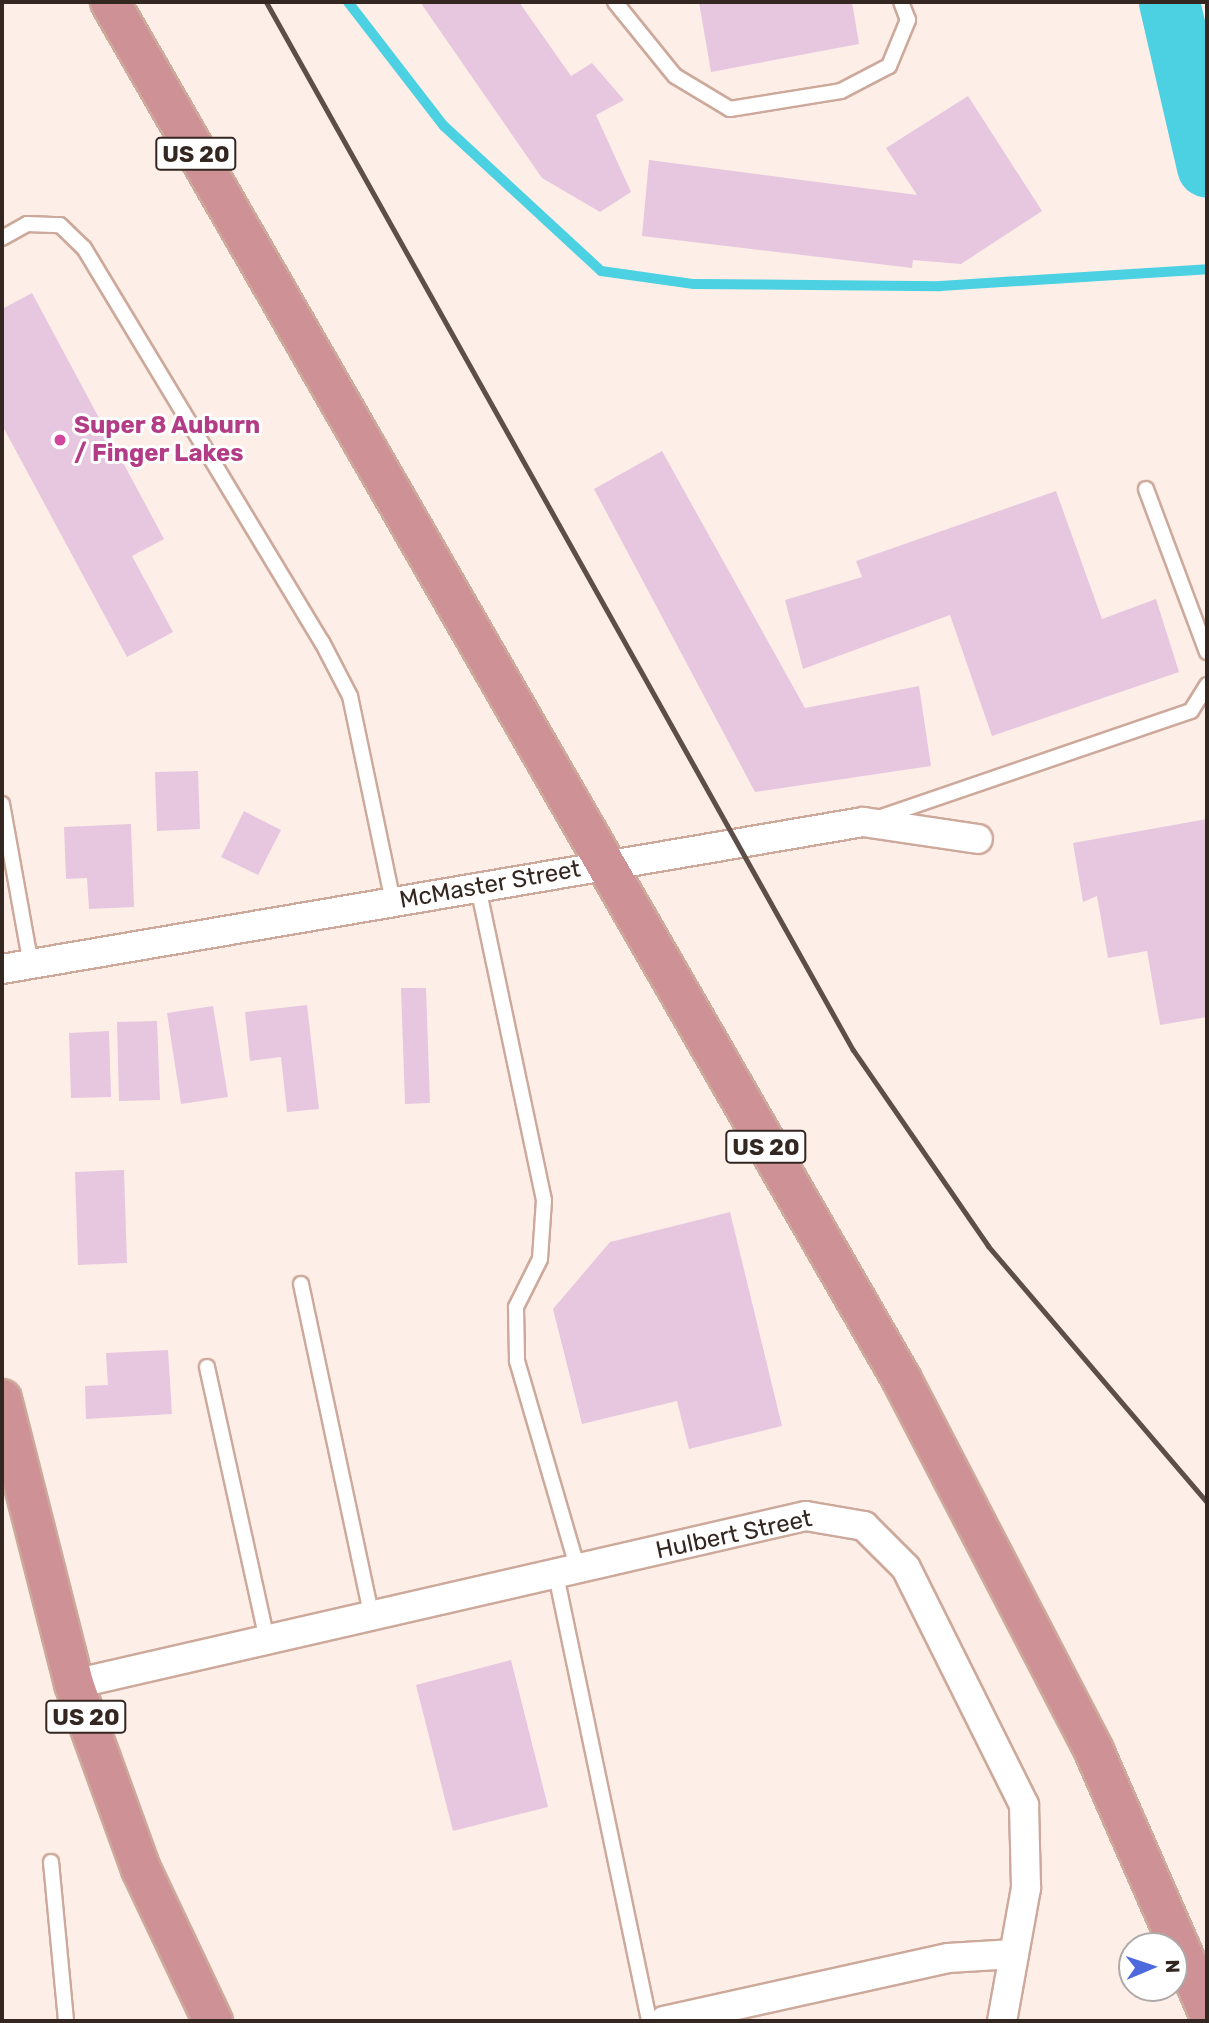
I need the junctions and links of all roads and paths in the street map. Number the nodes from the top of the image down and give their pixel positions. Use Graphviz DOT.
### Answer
graph roads {
  1 [pos="110,2"];
  2 [pos="615,2"];
  3 [pos="901,2"];
  4 [pos="2,238"];
  5 [pos="1146,489"];
  6 [pos="1207,652"];
  7 [pos="1207,685"];
  8 [pos="2,804"];
  9 [pos="863,822"];
  10 [pos="978,839"];
  11 [pos="602,865"];
  12 [pos="478,887"];
  13 [pos="393,902"];
  14 [pos="31,965"];
  15 [pos="2,969"];
  16 [pos="301,1284"];
  17 [pos="207,1367"];
  18 [pos="2,1399"];
  19 [pos="567,1572"];
  20 [pos="372,1617"];
  21 [pos="267,1640"];
  22 [pos="74,1684"];
  23 [pos="51,1862"];
  24 [pos="1014,1954"];
  25 [pos="1207,2010"];
  26 [pos="66,2021"];
  27 [pos="213,2021"];
  28 [pos="649,2021"];
  29 [pos="664,2021"];
  30 [pos="1002,2021"];
  1 -- 11 [label="highway, US 20"];
  2 -- 3 [label="lane"];
  4 -- 13 [label="lane"];
  5 -- 6 [label="lane"];
  7 -- 9 [label="lane"];
  8 -- 14 [label="lane"];
  9 -- 10 [label="street, McMaster Street"];
  9 -- 11 [label="street, McMaster Street"];
  11 -- 12 [label="street, McMaster Street"];
  11 -- 25 [label="highway, US 20"];
  12 -- 13 [label="street, McMaster Street"];
  12 -- 19 [label="lane"];
  13 -- 14 [label="street, McMaster Street"];
  14 -- 15 [label="street, McMaster Street"];
  16 -- 20 [label="lane"];
  17 -- 21 [label="lane"];
  18 -- 22 [label="highway, US 20"];
  19 -- 20 [label="street, Hulbert Street"];
  19 -- 24 [label="street, Hulbert Street"];
  19 -- 28 [label="lane"];
  20 -- 21 [label="street, Hulbert Street"];
  21 -- 22 [label="street, Hulbert Street"];
  22 -- 27 [label="highway, US 20"];
  23 -- 26 [label="lane"];
  24 -- 29 [label="street"];
  24 -- 30 [label="street, Hulbert Street"];
}
